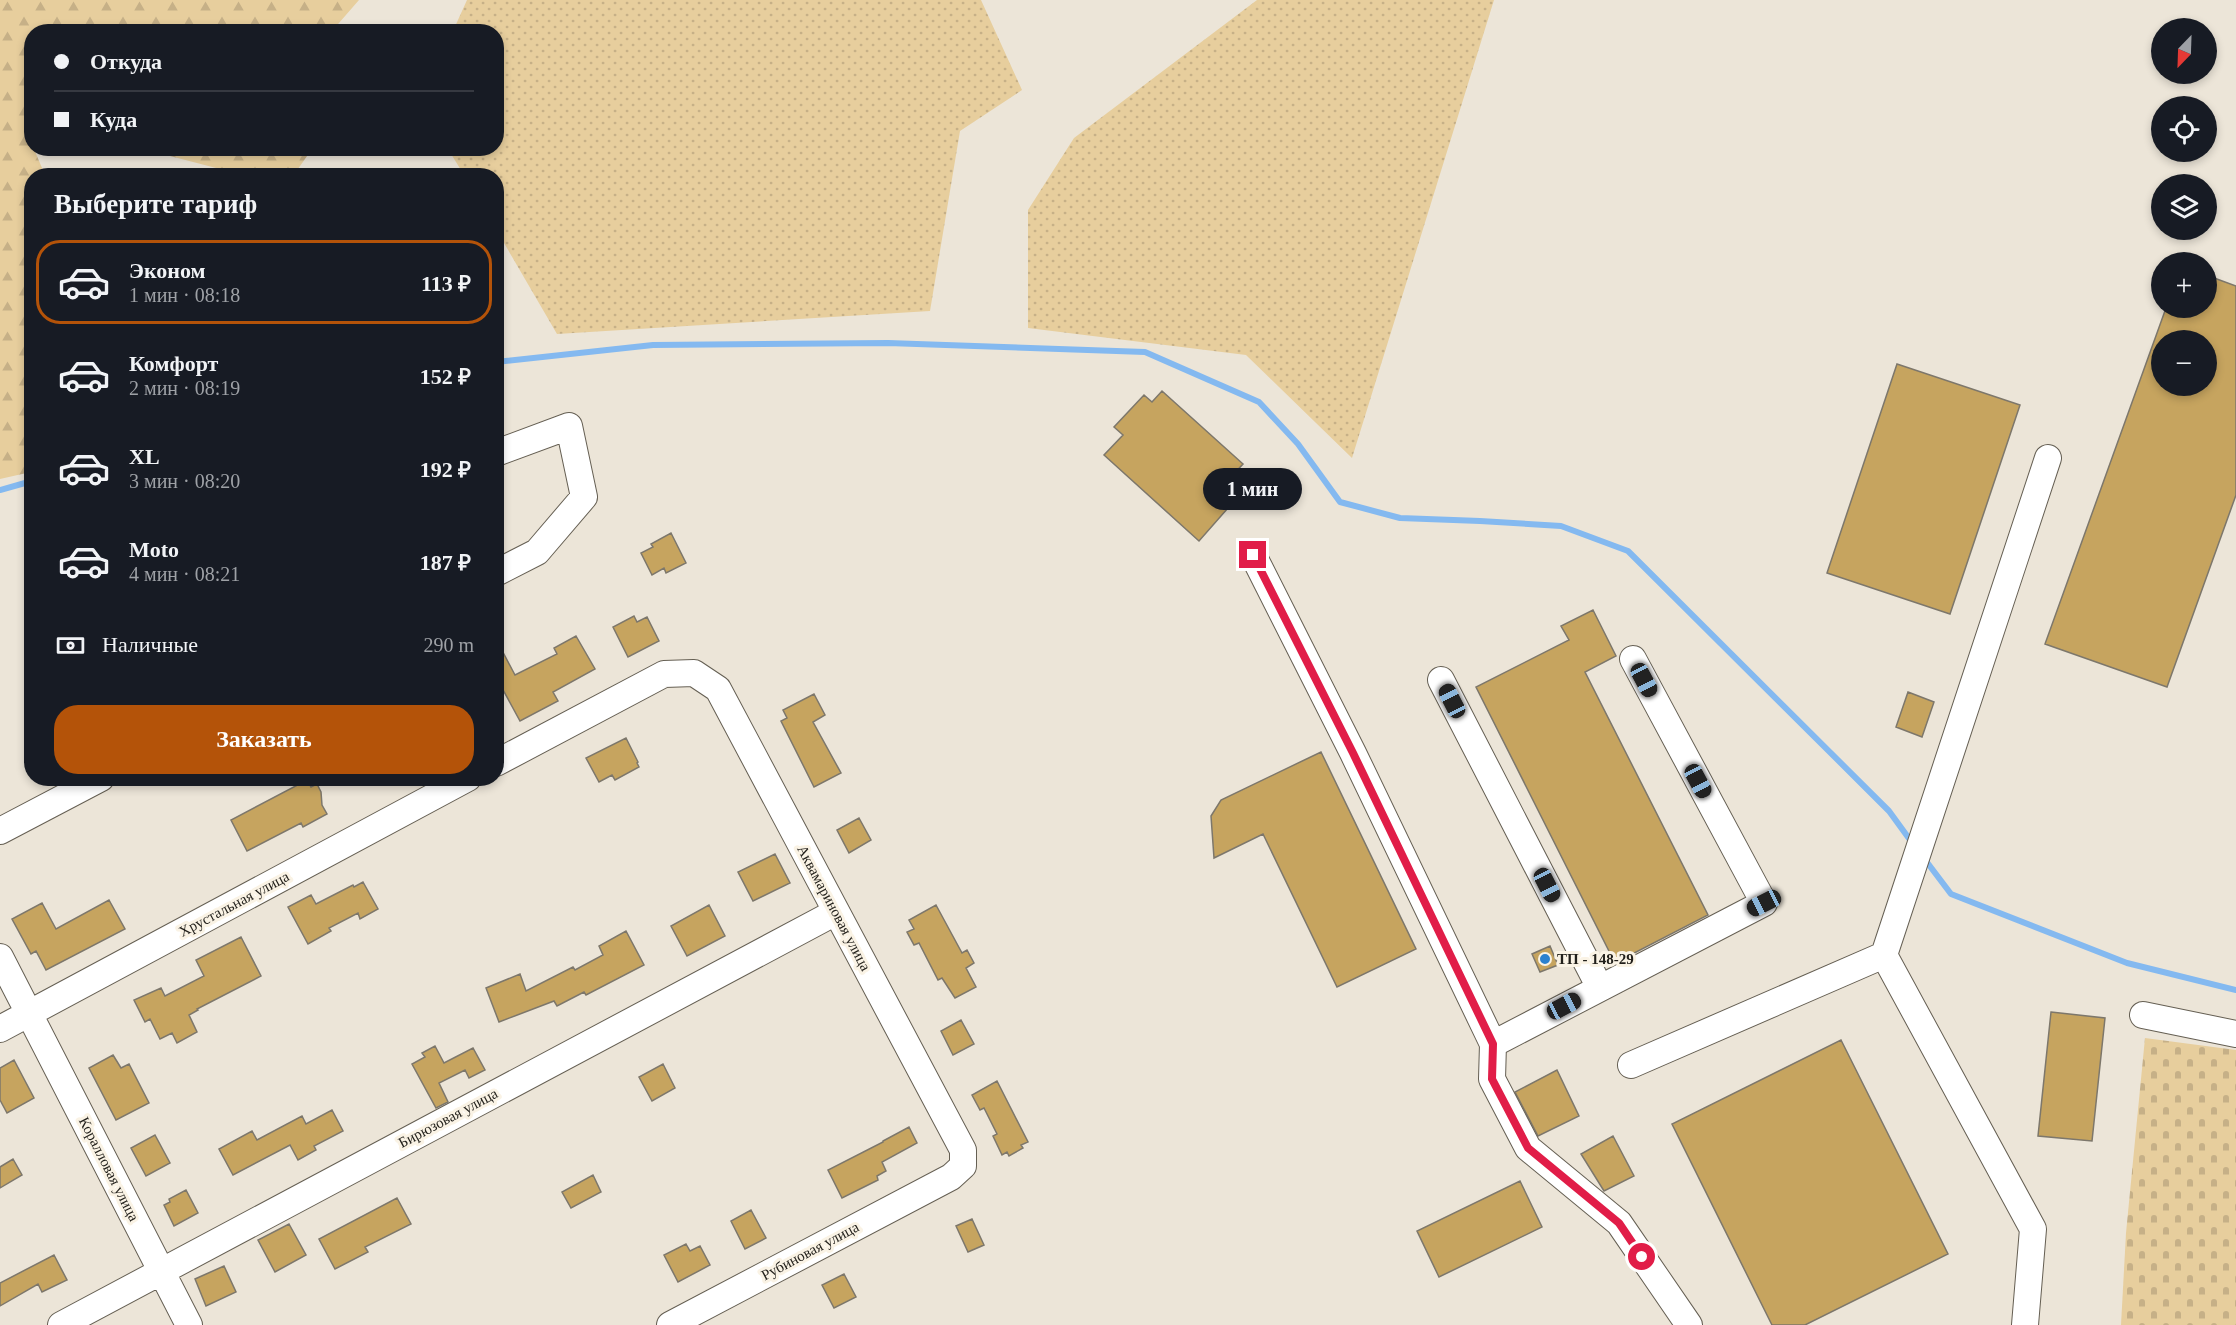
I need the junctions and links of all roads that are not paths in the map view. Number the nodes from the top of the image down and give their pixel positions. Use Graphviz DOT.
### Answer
graph roads {
  1 [pos="504,450"];
  2 [pos="2048,458"];
  3 [pos="1253,555"];
  4 [pos="504,569"];
  5 [pos="1633,659"];
  6 [pos="1441,680"];
  7 [pos="504,760"];
  8 [pos="86,786"];
  9 [pos="453,786"];
  10 [pos="0,831"];
  11 [pos="836,912"];
  12 [pos="1884,955"];
  13 [pos="0,957"];
  14 [pos="1600,988"];
  15 [pos="29,1013"];
  16 [pos="2143,1015"];
  17 [pos="0,1029"];
  18 [pos="2236,1034"];
  19 [pos="1493,1044"];
  20 [pos="1631,1065"];
  21 [pos="951,1177"];
  22 [pos="160,1271"];
  23 [pos="61,1325"];
  24 [pos="189,1325"];
  25 [pos="670,1325"];
  26 [pos="1689,1325"];
  27 [pos="2025,1325"];
  1 -- 4 [label="street"];
  2 -- 12 [label="street"];
  3 -- 19 [label="street"];
  5 -- 14 [label="street"];
  6 -- 14 [label="street"];
  7 -- 11 [label="street, Аквамариновая улица"];
  8 -- 10 [label="street"];
  9 -- 15 [label="street, Хрустальная улица"];
  11 -- 21 [label="street, Аквамариновая улица"];
  11 -- 22 [label="street, Бирюзовая улица"];
  12 -- 20 [label="street"];
  12 -- 27 [label="street"];
  13 -- 15 [label="street, Коралловая улица"];
  14 -- 19 [label="street"];
  15 -- 17 [label="street, Хрустальная улица"];
  15 -- 22 [label="street, Коралловая улица"];
  16 -- 18 [label="street"];
  19 -- 26 [label="street"];
  21 -- 25 [label="street, Рубиновая улица"];
  22 -- 23 [label="street, Бирюзовая улица"];
  22 -- 24 [label="street, Коралловая улица"];
}
